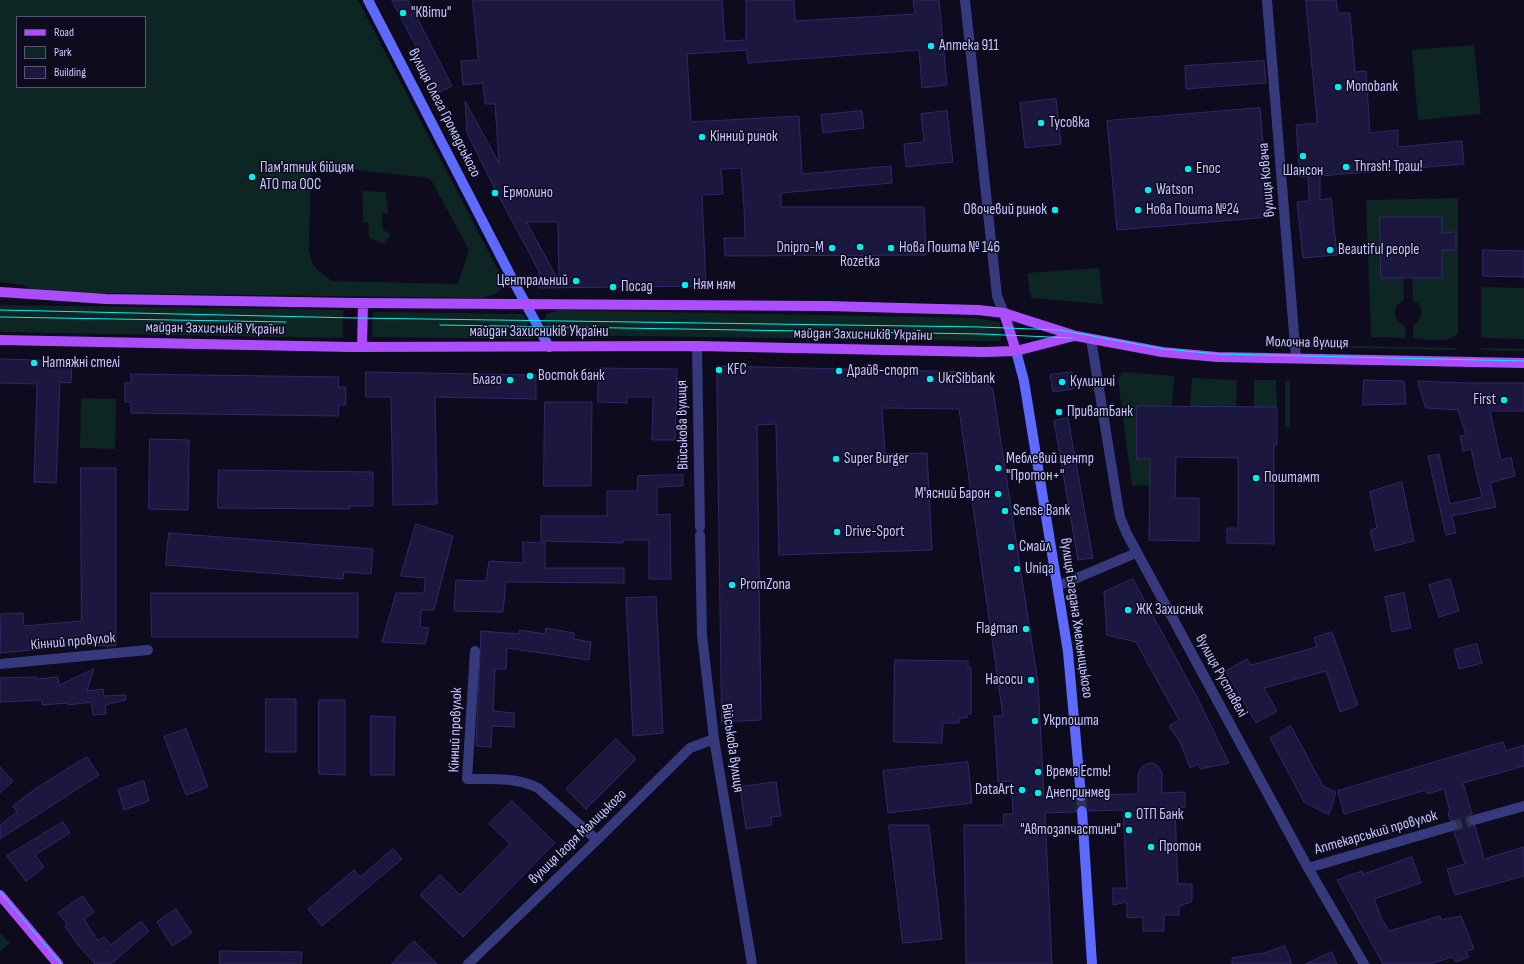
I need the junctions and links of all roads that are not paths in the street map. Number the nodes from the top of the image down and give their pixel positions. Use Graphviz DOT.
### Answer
graph roads {
  1 [pos="368,0"];
  2 [pos="965,0"];
  3 [pos="1267,0"];
  4 [pos="0,292"];
  5 [pos="363,304"];
  6 [pos="526,304"];
  7 [pos="1004,313"];
  8 [pos="1076,336"];
  9 [pos="1091,339"];
  10 [pos="0,340"];
  11 [pos="697,346"];
  12 [pos="362,347"];
  13 [pos="549,347"];
  14 [pos="1016,351"];
  15 [pos="1296,358"];
  16 [pos="1524,363"];
  17 [pos="1136,553"];
  18 [pos="1058,586"];
  19 [pos="148,650"];
  20 [pos="475,651"];
  21 [pos="0,664"];
  22 [pos="714,739"];
  23 [pos="1081,796"];
  24 [pos="1524,806"];
  25 [pos="1082,811"];
  26 [pos="1474,820"];
  27 [pos="1452,826"];
  28 [pos="597,840"];
  29 [pos="1308,868"];
  30 [pos="0,895"];
  31 [pos="58,964"];
  32 [pos="468,964"];
  33 [pos="752,964"];
  34 [pos="1092,964"];
  35 [pos="1364,964"];
  1 -- 6 [label="main road, вулиця Олега Громадського"];
  2 -- 7 [label="street"];
  3 -- 15 [label="street, вулиця Ковача"];
  4 -- 5 [label="main road, майдан Захисників України"];
  5 -- 6 [label="main road, майдан Захисників України"];
  5 -- 12 [label="main road"];
  6 -- 7 [label="main road, майдан Захисників України"];
  6 -- 13 [label="main road, вулиця Олега Громадського"];
  7 -- 8 [label="main road, майдан Захисників України"];
  7 -- 14 [label="main road"];
  8 -- 9 [label="main road, майдан Захисників України"];
  8 -- 14 [label="main road, майдан Захисників України"];
  9 -- 15 [label="main road, Молочна вулиця"];
  9 -- 17 [label="street, вулиця Руставелі"];
  10 -- 12 [label="main road, майдан Захисників України"];
  11 -- 13 [label="main road, майдан Захисників України"];
  11 -- 14 [label="main road, майдан Захисників України"];
  11 -- 22 [label="street, Військова вулиця"];
  12 -- 13 [label="main road, майдан Захисників України"];
  14 -- 18 [label="main road, вулиця Богдана Хмельницького"];
  15 -- 16 [label="main road, Молочна вулиця"];
  17 -- 18 [label="street"];
  17 -- 29 [label="street, вулиця Руставелі"];
  18 -- 23 [label="main road, вулиця Богдана Хмельницького"];
  19 -- 21 [label="street, Кінний провулок"];
  20 -- 28 [label="street, Кінний провулок"];
  22 -- 28 [label="street, вулиця Ігоря Малицького"];
  22 -- 33 [label="street, Військова вулиця"];
  24 -- 26 [label="street"];
  25 -- 34 [label="main road"];
  27 -- 29 [label="street, Аптекарський провулок"];
  28 -- 32 [label="street, вулиця Ігоря Малицького"];
  29 -- 35 [label="street, вулиця Руставелі"];
  30 -- 31 [label="main road"];
}
